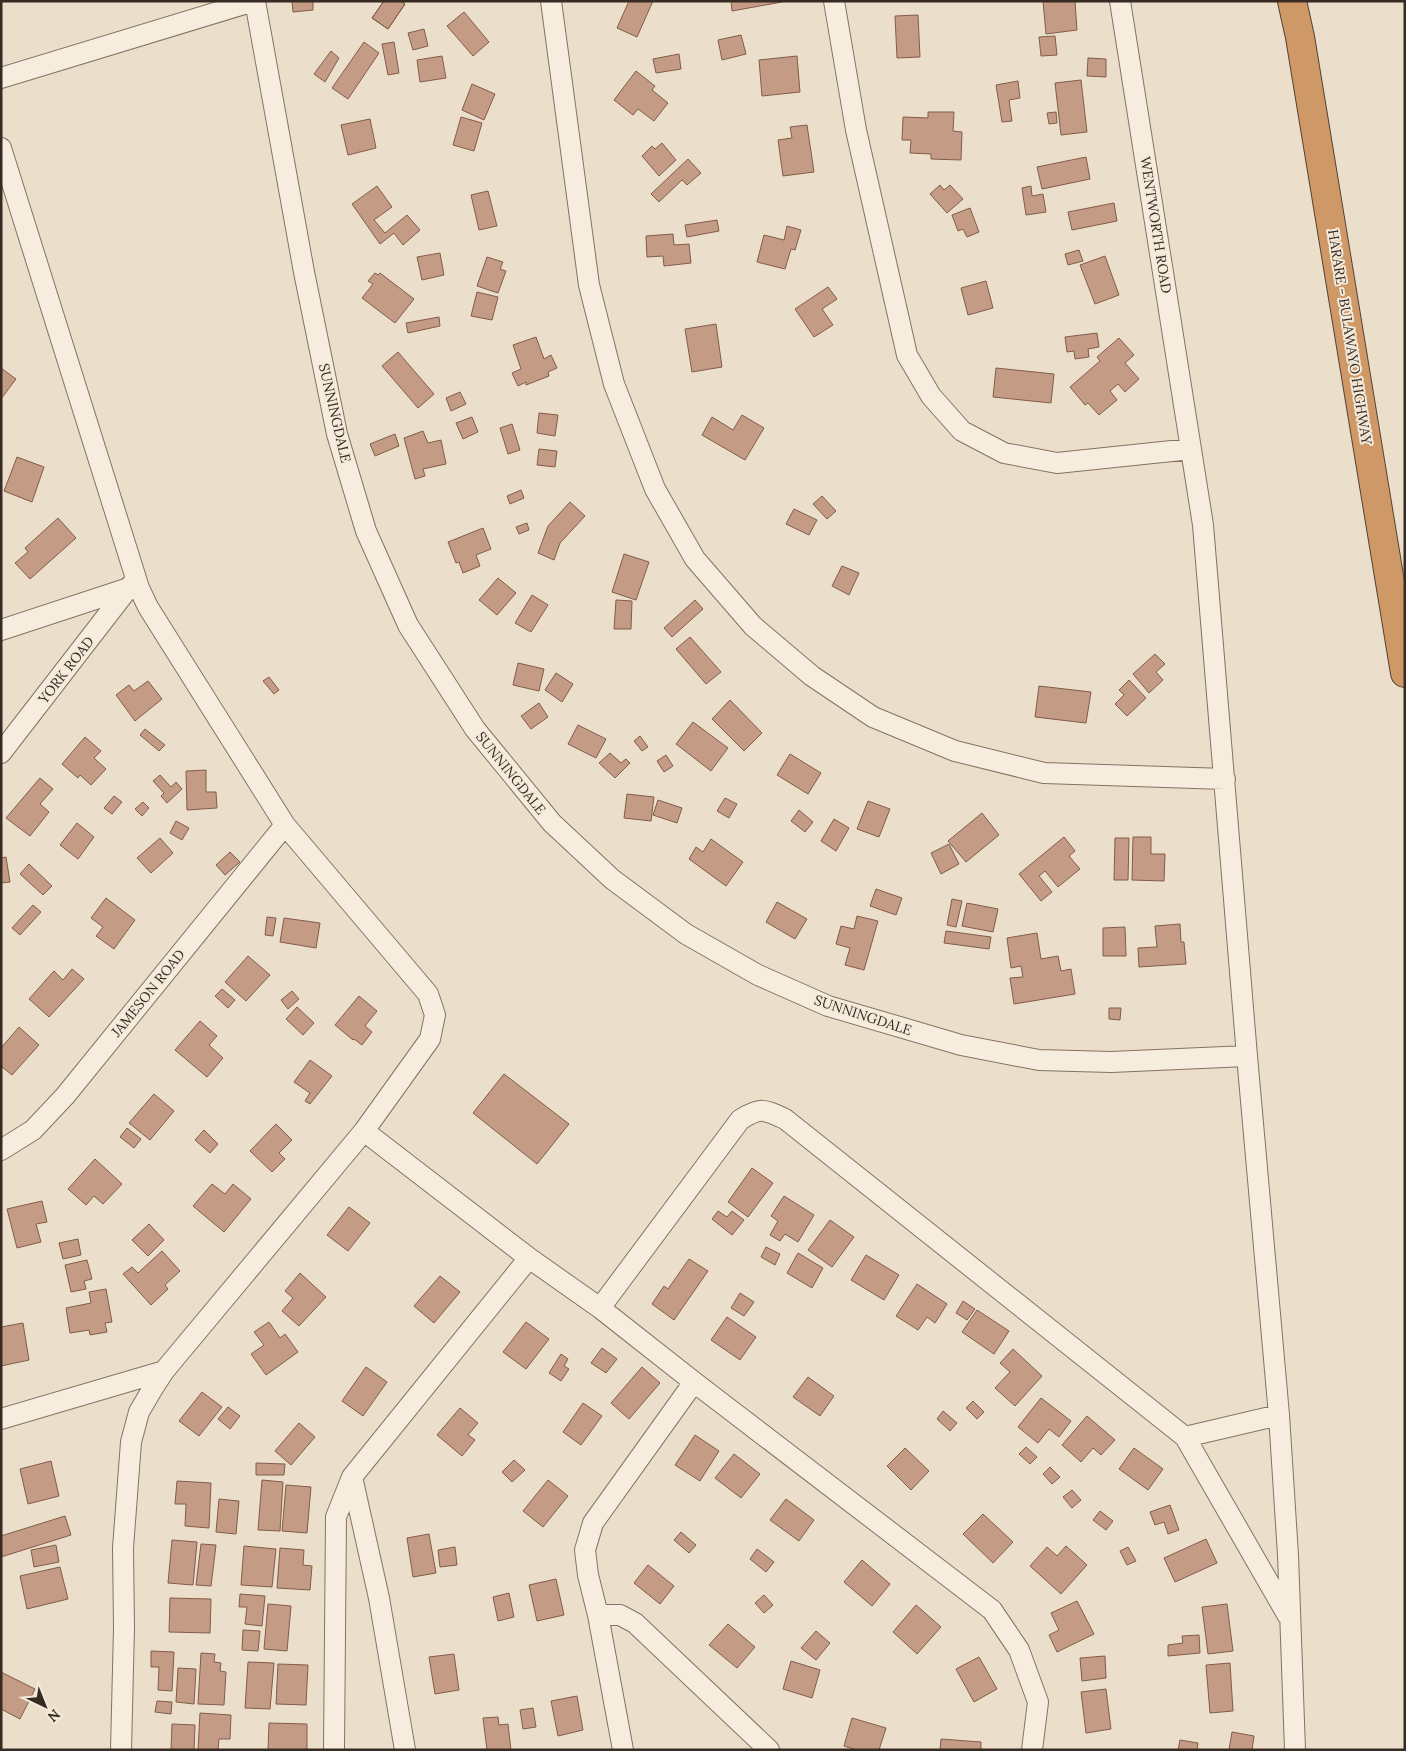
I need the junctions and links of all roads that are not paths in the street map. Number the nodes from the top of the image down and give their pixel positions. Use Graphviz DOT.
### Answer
graph roads {
  1 [pos="255,1"];
  2 [pos="551,1"];
  3 [pos="834,1"];
  4 [pos="1120,1"];
  5 [pos="1292,1"];
  6 [pos="1,78"];
  7 [pos="1,148"];
  8 [pos="1191,449"];
  9 [pos="135,587"];
  10 [pos="1,630"];
  11 [pos="1405,673"];
  12 [pos="1,753"];
  13 [pos="1225,779"];
  14 [pos="286,825"];
  15 [pos="1247,1056"];
  16 [pos="364,1130"];
  17 [pos="1,1150"];
  18 [pos="529,1258"];
  19 [pos="600,1308"];
  20 [pos="164,1371"];
  21 [pos="694,1382"];
  22 [pos="1279,1415"];
  23 [pos="1,1419"];
  24 [pos="1185,1437"];
  25 [pos="352,1477"];
  26 [pos="598,1615"];
  27 [pos="1290,1620"];
  28 [pos="121,1750"];
  29 [pos="334,1750"];
  30 [pos="405,1750"];
  31 [pos="623,1750"];
  32 [pos="769,1750"];
  33 [pos="1032,1750"];
  34 [pos="1295,1750"];
  1 -- 6 [label="street"];
  1 -- 15 [label="street, SUNNINGDALE"];
  2 -- 13 [label="street"];
  3 -- 8 [label="street"];
  4 -- 8 [label="street, WENTWORTH ROAD"];
  5 -- 11 [label="highway, HARARE - BULAWAYO HIGHWAY"];
  7 -- 9 [label="street"];
  8 -- 13 [label="street, WENTWORTH ROAD"];
  9 -- 10 [label="street"];
  9 -- 12 [label="street, YORK ROAD"];
  9 -- 14 [label="street"];
  13 -- 15 [label="street, WENTWORTH ROAD"];
  14 -- 16 [label="street"];
  14 -- 17 [label="street, JAMESON ROAD"];
  15 -- 22 [label="street, WENTWORTH ROAD"];
  16 -- 18 [label="street"];
  16 -- 20 [label="street"];
  18 -- 19 [label="street"];
  18 -- 25 [label="street"];
  19 -- 21 [label="street"];
  19 -- 24 [label="street"];
  20 -- 23 [label="street"];
  20 -- 28 [label="street"];
  21 -- 26 [label="street"];
  21 -- 33 [label="street"];
  22 -- 24 [label="street"];
  22 -- 27 [label="street, WENTWORTH ROAD"];
  24 -- 27 [label="street"];
  25 -- 29 [label="street"];
  25 -- 30 [label="street"];
  26 -- 31 [label="street"];
  26 -- 32 [label="street"];
  27 -- 34 [label="street, WENTWORTH ROAD"];
}
